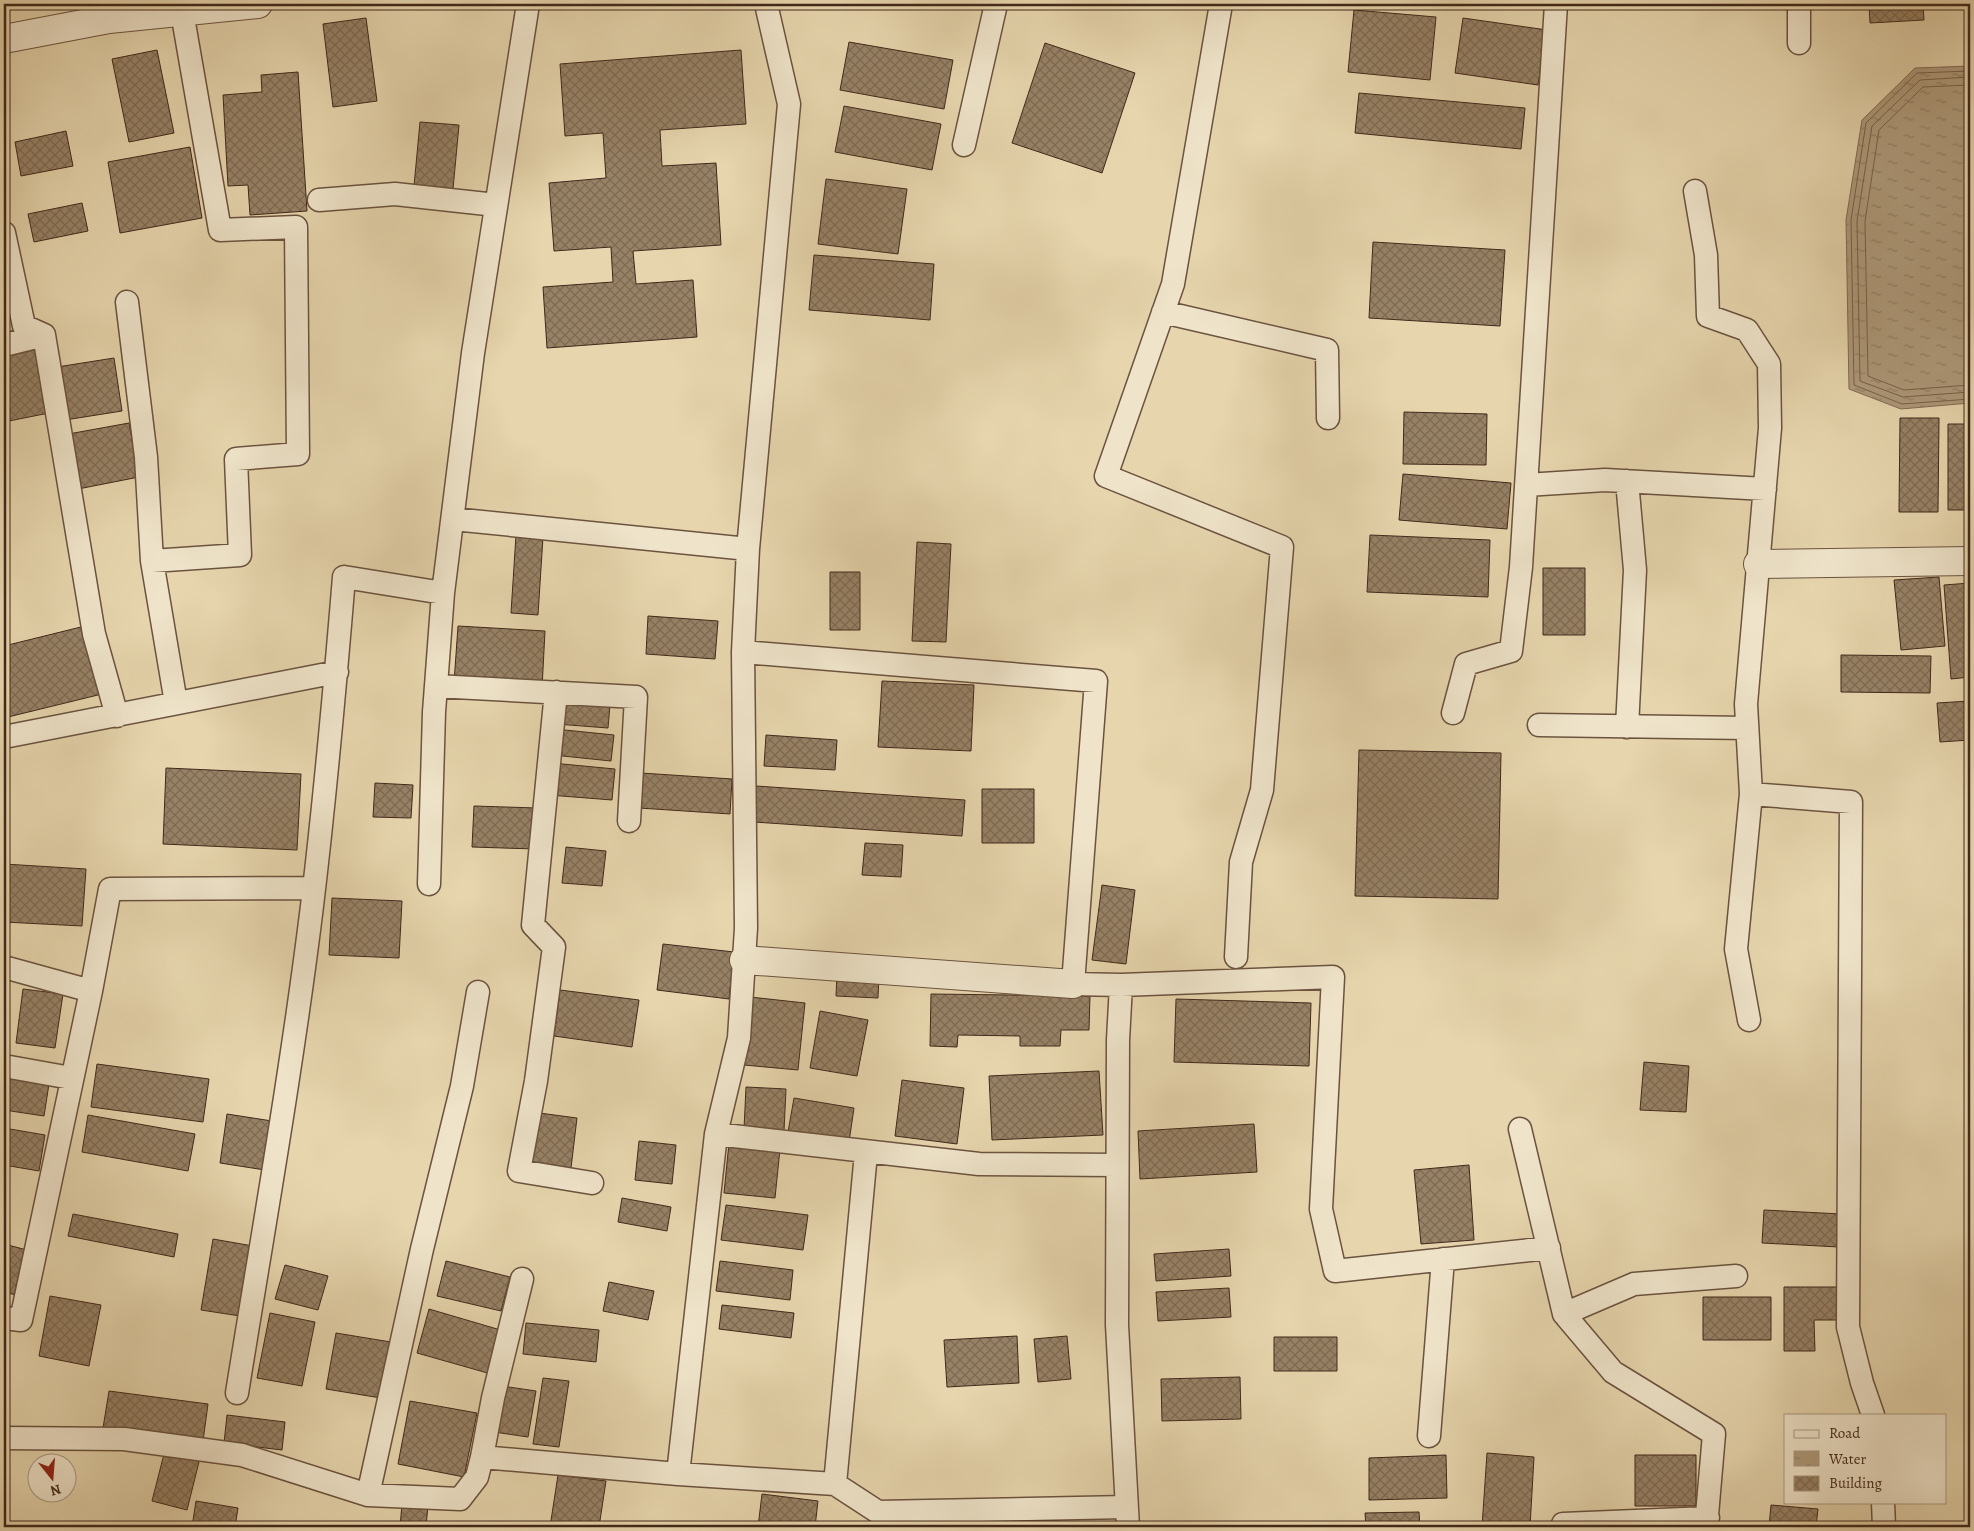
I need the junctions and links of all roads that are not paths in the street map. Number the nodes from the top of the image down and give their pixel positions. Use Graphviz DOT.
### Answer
graph roads {
  1 [pos="258,4"];
  2 [pos="528,4"];
  3 [pos="766,4"];
  4 [pos="996,4"];
  5 [pos="1221,4"];
  6 [pos="1556,4"];
  7 [pos="1799,4"];
  8 [pos="182,12"];
  9 [pos="4,39"];
  10 [pos="1799,43"];
  11 [pos="964,145"];
  12 [pos="1695,191"];
  13 [pos="319,200"];
  14 [pos="496,206"];
  15 [pos="4,233"];
  16 [pos="127,302"];
  17 [pos="1163,312"];
  18 [pos="44,335"];
  19 [pos="4,345"];
  20 [pos="1328,418"];
  21 [pos="1627,481"];
  22 [pos="1526,485"];
  23 [pos="1765,489"];
  24 [pos="452,519"];
  25 [pos="748,549"];
  26 [pos="152,561"];
  27 [pos="1970,561"];
  28 [pos="1758,564"];
  29 [pos="443,594"];
  30 [pos="742,652"];
  31 [pos="336,672"];
  32 [pos="436,686"];
  33 [pos="556,692"];
  34 [pos="176,703"];
  35 [pos="1453,713"];
  36 [pos="117,716"];
  37 [pos="1539,725"];
  38 [pos="1628,727"];
  39 [pos="1747,728"];
  40 [pos="4,737"];
  41 [pos="1751,794"];
  42 [pos="629,821"];
  43 [pos="429,884"];
  44 [pos="314,888"];
  45 [pos="1236,957"];
  46 [pos="744,960"];
  47 [pos="4,967"];
  48 [pos="1073,984"];
  49 [pos="1121,985"];
  50 [pos="91,991"];
  51 [pos="478,992"];
  52 [pos="1749,1020"];
  53 [pos="4,1066"];
  54 [pos="71,1078"];
  55 [pos="1520,1129"];
  56 [pos="716,1134"];
  57 [pos="866,1152"];
  58 [pos="1117,1165"];
  59 [pos="592,1183"];
  60 [pos="1549,1248"];
  61 [pos="1443,1259"];
  62 [pos="1736,1276"];
  63 [pos="522,1279"];
  64 [pos="1564,1314"];
  65 [pos="4,1318"];
  66 [pos="237,1393"];
  67 [pos="1873,1414"];
  68 [pos="1429,1436"];
  69 [pos="4,1438"];
  70 [pos="482,1456"];
  71 [pos="678,1474"];
  72 [pos="835,1484"];
  73 [pos="368,1495"];
  74 [pos="1883,1504"];
  75 [pos="1127,1517"];
  76 [pos="1707,1522"];
  77 [pos="1562,1527"];
  78 [pos="1884,1527"];
  1 -- 8 [label="street"];
  2 -- 14 [label="lane"];
  3 -- 25 [label="lane"];
  4 -- 11 [label="lane"];
  5 -- 17 [label="lane"];
  6 -- 22 [label="lane"];
  7 -- 10 [label="lane"];
  8 -- 9 [label="street"];
  8 -- 26 [label="lane"];
  12 -- 23 [label="lane"];
  13 -- 14 [label="lane"];
  14 -- 24 [label="lane"];
  15 -- 18 [label="lane"];
  16 -- 26 [label="lane"];
  17 -- 20 [label="lane"];
  17 -- 45 [label="lane"];
  18 -- 19 [label="lane"];
  18 -- 36 [label="lane"];
  21 -- 22 [label="lane"];
  21 -- 23 [label="lane"];
  21 -- 38 [label="lane"];
  22 -- 35 [label="lane"];
  23 -- 28 [label="lane"];
  24 -- 25 [label="lane"];
  24 -- 29 [label="lane"];
  25 -- 30 [label="lane"];
  26 -- 34 [label="lane"];
  27 -- 28 [label="street"];
  28 -- 39 [label="lane"];
  29 -- 31 [label="lane"];
  29 -- 32 [label="lane"];
  30 -- 46 [label="lane"];
  30 -- 48 [label="lane"];
  31 -- 34 [label="lane"];
  31 -- 44 [label="lane"];
  32 -- 33 [label="lane"];
  32 -- 43 [label="lane"];
  33 -- 42 [label="lane"];
  33 -- 59 [label="lane"];
  34 -- 36 [label="lane"];
  36 -- 40 [label="lane"];
  37 -- 38 [label="lane"];
  38 -- 39 [label="lane"];
  39 -- 41 [label="lane"];
  41 -- 52 [label="lane"];
  41 -- 67 [label="lane"];
  44 -- 50 [label="lane"];
  44 -- 66 [label="lane"];
  46 -- 48 [label="street"];
  46 -- 56 [label="lane"];
  47 -- 50 [label="lane"];
  48 -- 49 [label="lane"];
  49 -- 58 [label="lane"];
  49 -- 61 [label="lane"];
  50 -- 54 [label="lane"];
  51 -- 73 [label="lane"];
  53 -- 54 [label="lane"];
  54 -- 65 [label="lane"];
  55 -- 60 [label="lane"];
  56 -- 57 [label="lane"];
  56 -- 71 [label="lane"];
  57 -- 58 [label="lane"];
  57 -- 72 [label="lane"];
  58 -- 75 [label="lane"];
  60 -- 61 [label="lane"];
  60 -- 64 [label="lane"];
  61 -- 68 [label="lane"];
  62 -- 64 [label="lane"];
  63 -- 70 [label="lane"];
  64 -- 76 [label="lane"];
  69 -- 73 [label="lane"];
  70 -- 71 [label="lane"];
  70 -- 73 [label="lane"];
  71 -- 72 [label="lane"];
  72 -- 75 [label="lane"];
  74 -- 78 [label="lane"];
  76 -- 77 [label="lane"];
}
